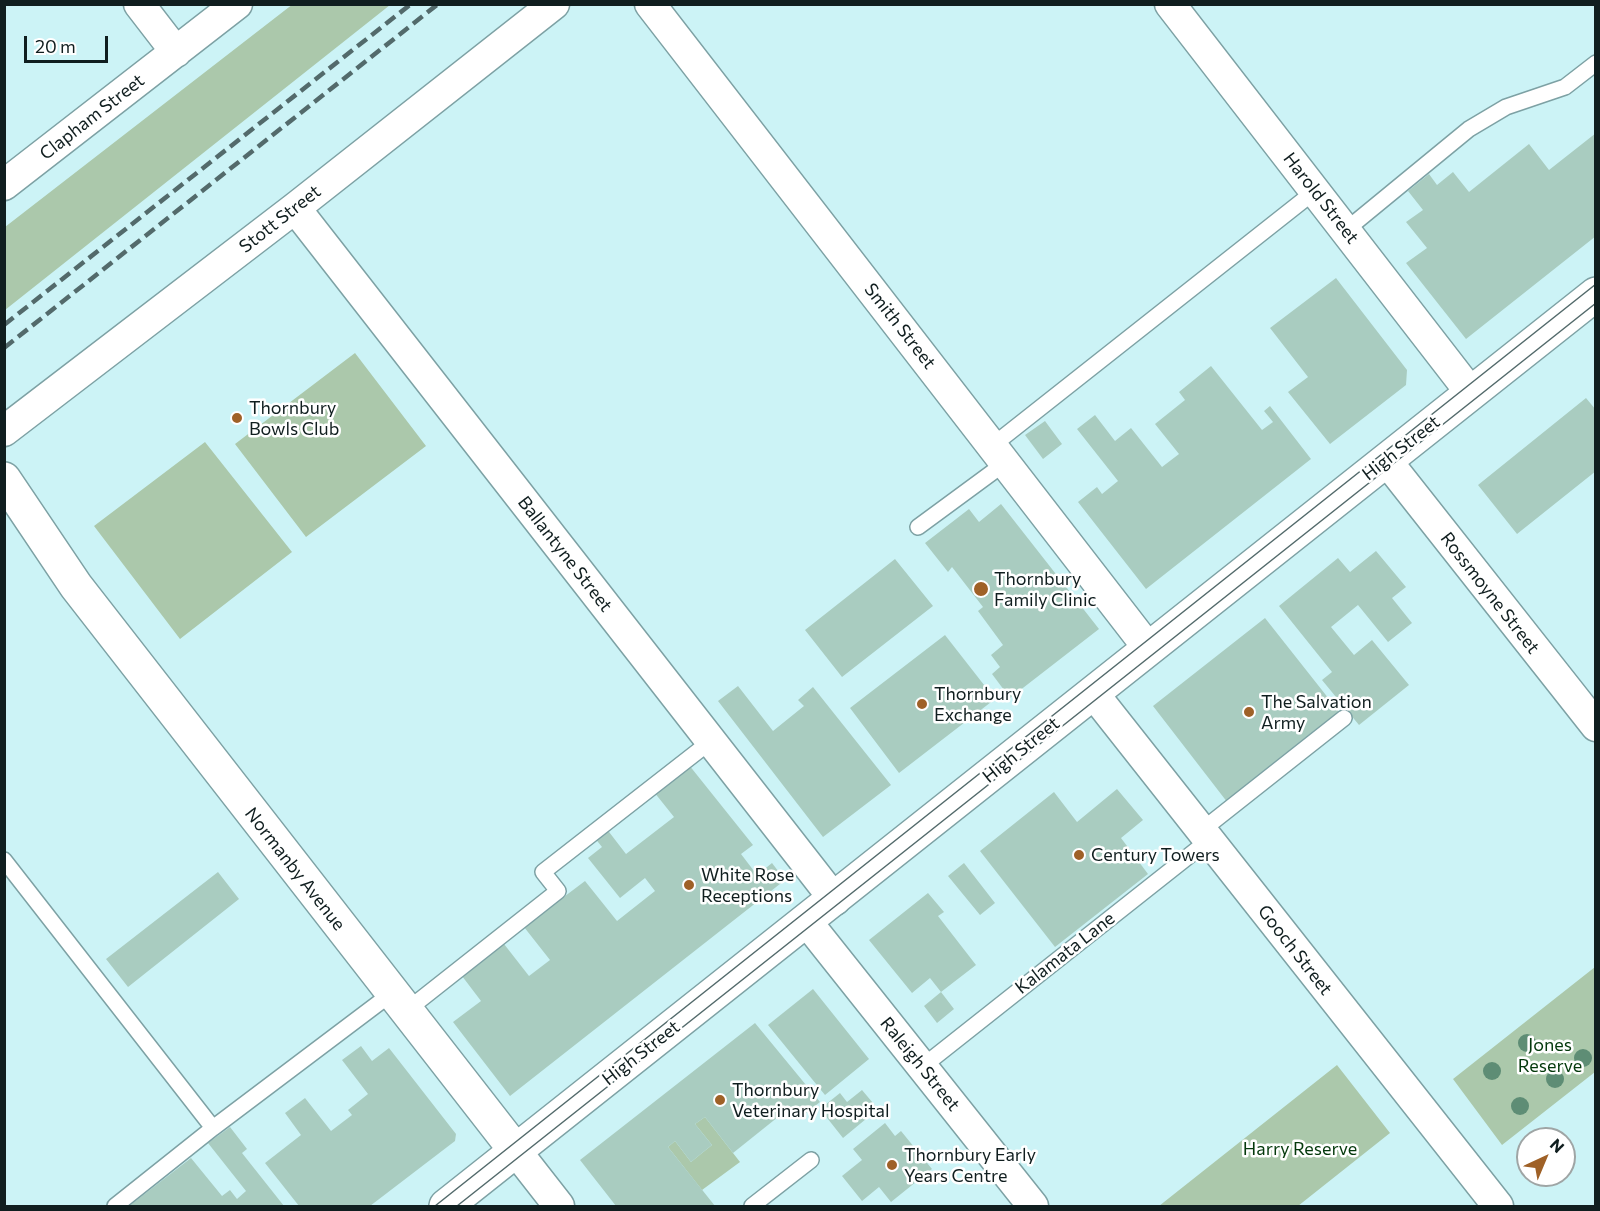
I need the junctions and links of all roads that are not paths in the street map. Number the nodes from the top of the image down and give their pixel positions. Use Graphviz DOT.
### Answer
graph roads {
  1 [pos="139,4"];
  2 [pos="237,4"];
  3 [pos="554,4"];
  4 [pos="650,4"];
  5 [pos="1170,4"];
  6 [pos="176,52"];
  7 [pos="1596,63"];
  8 [pos="4,184"];
  9 [pos="1315,191"];
  10 [pos="295,208"];
  11 [pos="1346,230"];
  12 [pos="1596,294"];
  13 [pos="1471,393"];
  14 [pos="4,431"];
  15 [pos="999,454"];
  16 [pos="1386,460"];
  17 [pos="4,479"];
  18 [pos="4,513"];
  19 [pos="918,527"];
  20 [pos="76,586"];
  21 [pos="1149,649"];
  22 [pos="1093,693"];
  23 [pos="1344,718"];
  24 [pos="1596,726"];
  25 [pos="711,741"];
  26 [pos="1205,835"];
  27 [pos="4,860"];
  28 [pos="835,900"];
  29 [pos="807,922"];
  30 [pos="399,1002"];
  31 [pos="922,1067"];
  32 [pos="213,1128"];
  33 [pos="516,1151"];
  34 [pos="812,1160"];
  35 [pos="115,1206"];
  36 [pos="446,1206"];
  37 [pos="559,1206"];
  38 [pos="752,1206"];
  39 [pos="1033,1206"];
  40 [pos="1498,1206"];
  1 -- 6 [label="street"];
  2 -- 6 [label="street, Clapham Street"];
  3 -- 10 [label="street, Stott Street"];
  4 -- 15 [label="street, Smith Street"];
  5 -- 9 [label="street, Harold Street"];
  6 -- 8 [label="street, Clapham Street"];
  7 -- 11 [label="lane"];
  9 -- 11 [label="street, Harold Street"];
  9 -- 15 [label="lane"];
  10 -- 14 [label="street, Stott Street"];
  10 -- 25 [label="street, Ballantyne Street"];
  11 -- 13 [label="street, Harold Street"];
  12 -- 13 [label="main road, High Street"];
  13 -- 16 [label="main road, High Street"];
  15 -- 19 [label="lane"];
  15 -- 21 [label="street, Smith Street"];
  16 -- 21 [label="main road, High Street"];
  16 -- 24 [label="street, Rossmoyne Street"];
  17 -- 20 [label="main road, Normanby Avenue"];
  18 -- 20 [label="main road, Normanby Avenue"];
  20 -- 30 [label="main road, Normanby Avenue"];
  21 -- 22 [label="main road, High Street"];
  22 -- 26 [label="street, Gooch Street"];
  22 -- 28 [label="main road, High Street"];
  23 -- 26 [label="lane, Kalamata Lane"];
  25 -- 28 [label="street, Ballantyne Street"];
  25 -- 30 [label="lane"];
  26 -- 31 [label="lane, Kalamata Lane"];
  26 -- 40 [label="street, Gooch Street"];
  27 -- 32 [label="lane"];
  28 -- 29 [label="main road, High Street"];
  29 -- 31 [label="street, Raleigh Street"];
  29 -- 33 [label="main road, High Street"];
  30 -- 32 [label="lane"];
  30 -- 33 [label="main road, Normanby Avenue"];
  31 -- 39 [label="street, Raleigh Street"];
  32 -- 35 [label="lane"];
  33 -- 36 [label="main road, High Street"];
  33 -- 37 [label="street"];
  34 -- 38 [label="lane"];
}
